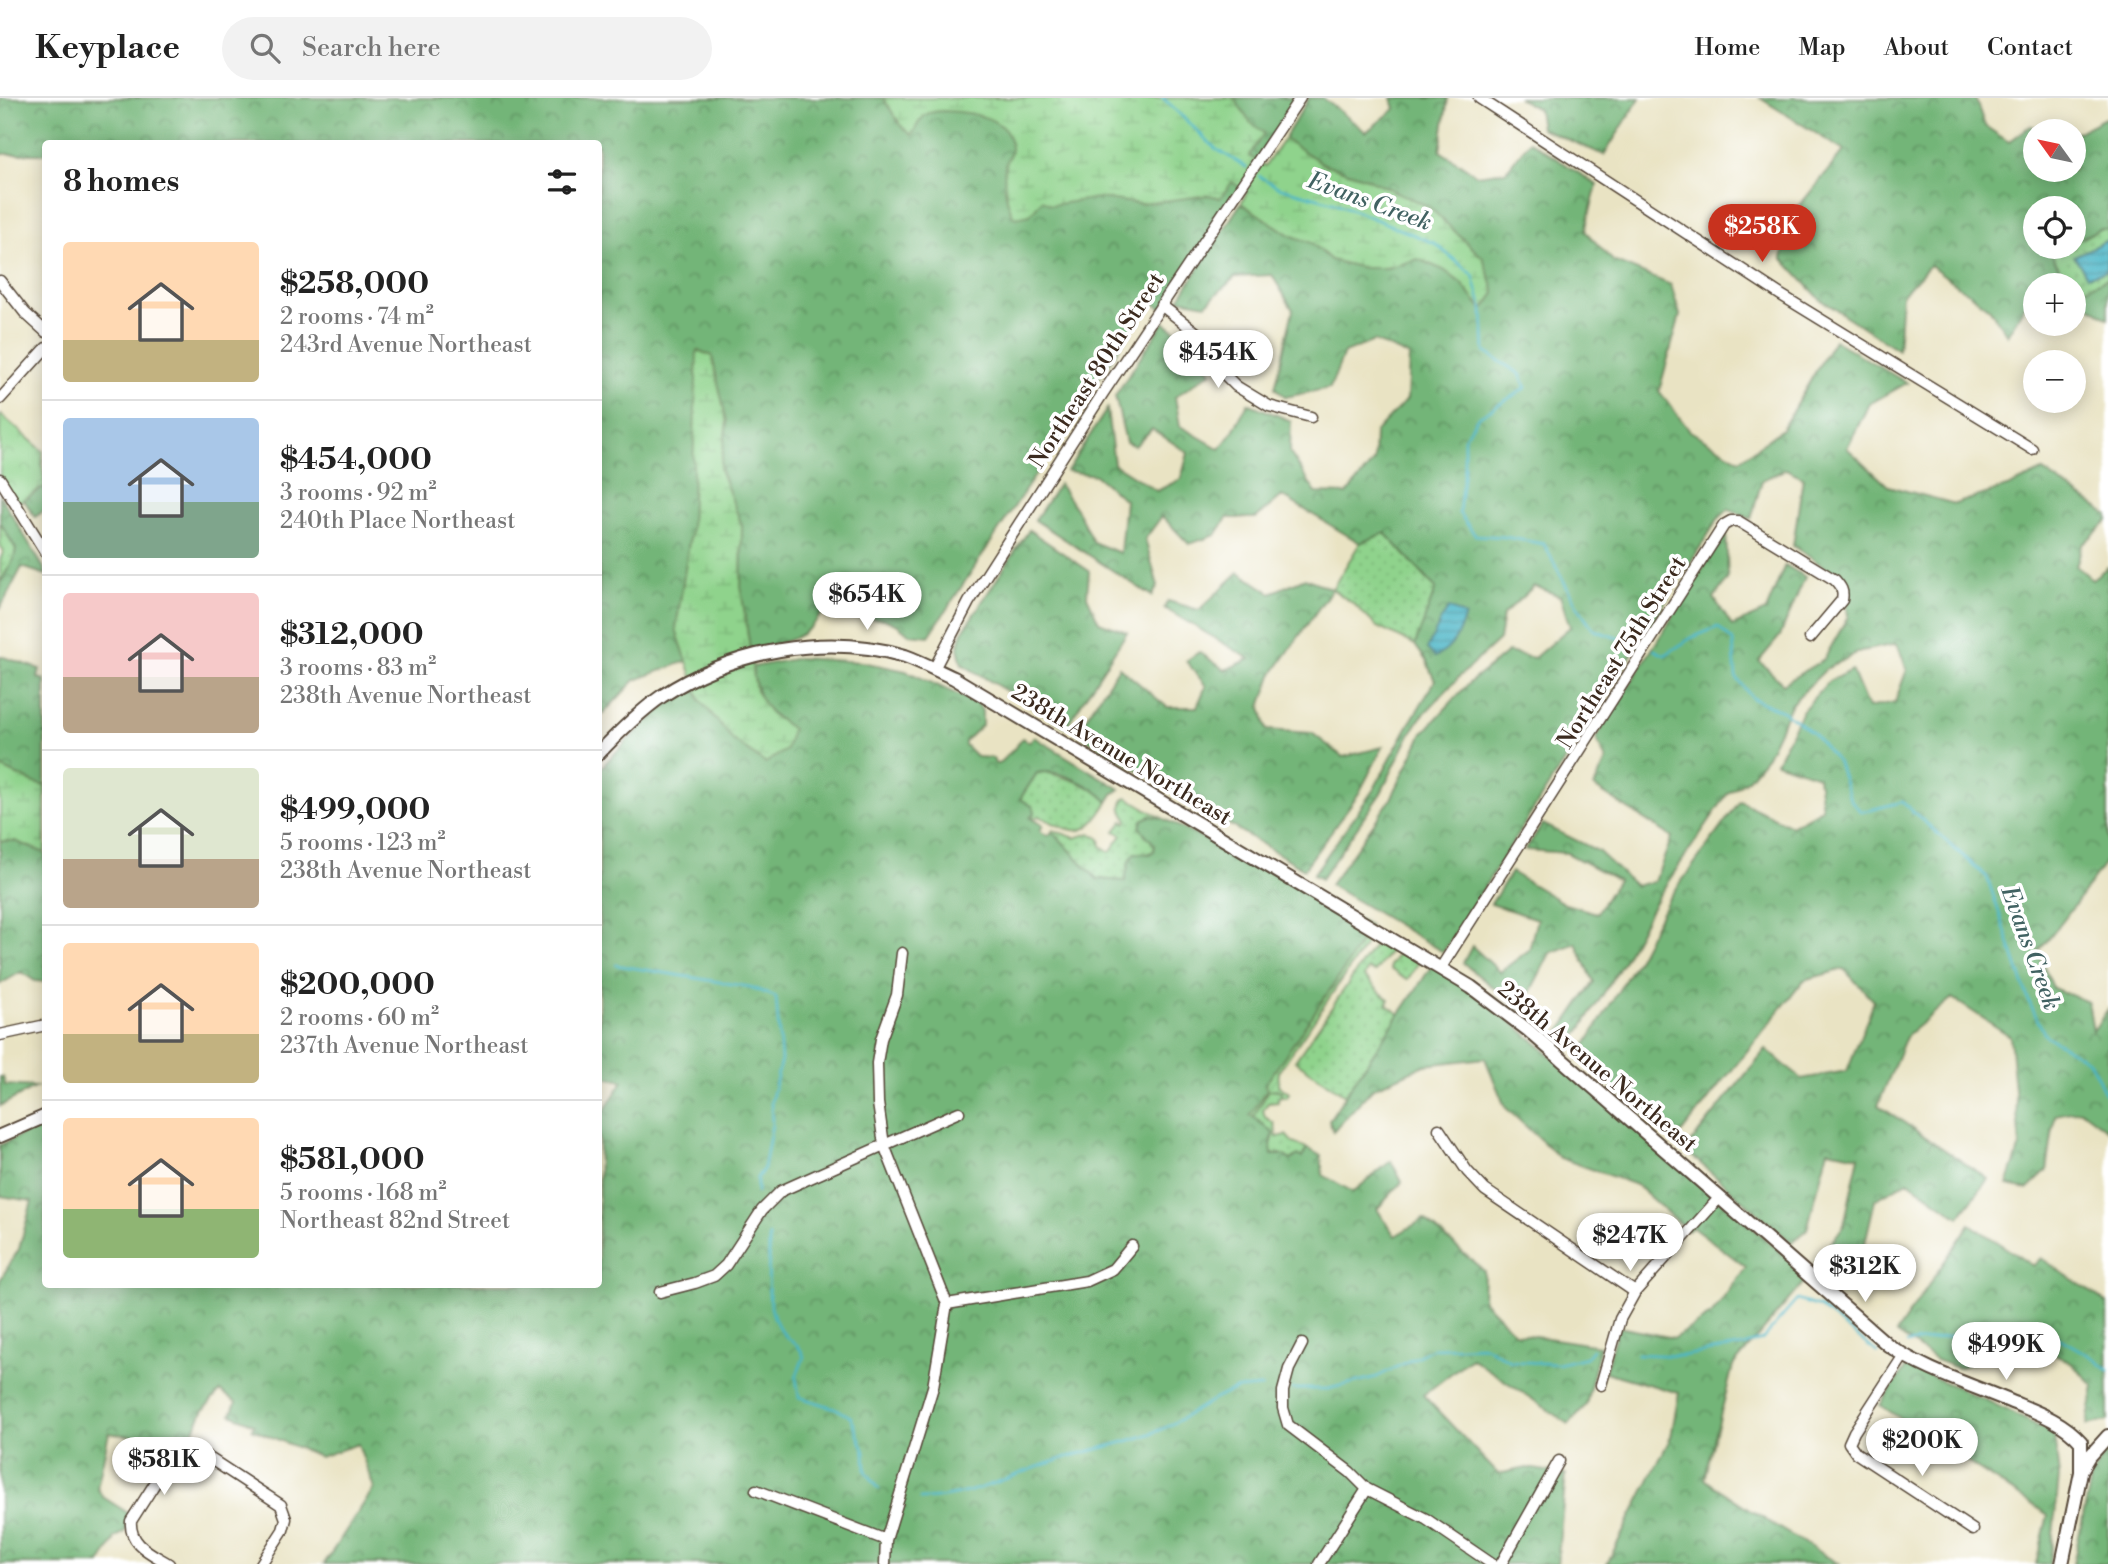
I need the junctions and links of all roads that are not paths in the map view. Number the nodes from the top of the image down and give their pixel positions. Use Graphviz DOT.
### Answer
graph roads {
  1 [pos="1300,98"];
  2 [pos="1479,98"];
  3 [pos="0,281"];
  4 [pos="1161,305"];
  5 [pos="42,328"];
  6 [pos="42,352"];
  7 [pos="0,399"];
  8 [pos="1311,417"];
  9 [pos="2032,449"];
  10 [pos="0,479"];
  11 [pos="42,547"];
  12 [pos="1810,638"];
  13 [pos="934,668"];
  14 [pos="602,750"];
  15 [pos="902,953"];
  16 [pos="1440,969"];
  17 [pos="42,1026"];
  18 [pos="0,1035"];
  19 [pos="959,1111"];
  20 [pos="42,1117"];
  21 [pos="1438,1129"];
  22 [pos="0,1136"];
  23 [pos="884,1145"];
  24 [pos="1720,1198"];
  25 [pos="1132,1246"];
  26 [pos="660,1292"];
  27 [pos="1634,1292"];
  28 [pos="947,1304"];
  29 [pos="1302,1344"];
  30 [pos="1904,1355"];
  31 [pos="1601,1385"];
  32 [pos="2108,1436"];
  33 [pos="2081,1442"];
  34 [pos="1559,1461"];
  35 [pos="2081,1472"];
  36 [pos="1367,1489"];
  37 [pos="756,1490"];
  38 [pos="1973,1530"];
  39 [pos="886,1540"];
  40 [pos="169,1564"];
  41 [pos="261,1564"];
  42 [pos="885,1564"];
  43 [pos="1319,1564"];
  44 [pos="1492,1564"];
  45 [pos="1501,1564"];
  46 [pos="2062,1564"];
  1 -- 4 [label="street, Northeast 80th Street"];
  2 -- 9 [label="street"];
  3 -- 5 [label="street"];
  4 -- 8 [label="street"];
  4 -- 13 [label="street, Northeast 80th Street"];
  6 -- 7 [label="street"];
  10 -- 11 [label="street"];
  12 -- 16 [label="street, Northeast 75th Street"];
  13 -- 14 [label="street, 238th Avenue Northeast"];
  13 -- 16 [label="street, 238th Avenue Northeast"];
  15 -- 23 [label="street"];
  16 -- 24 [label="street, 238th Avenue Northeast"];
  17 -- 18 [label="street"];
  19 -- 23 [label="street"];
  20 -- 22 [label="street"];
  21 -- 27 [label="street"];
  23 -- 26 [label="street"];
  23 -- 28 [label="street"];
  24 -- 27 [label="street"];
  24 -- 30 [label="street, 238th Avenue Northeast"];
  25 -- 28 [label="street"];
  27 -- 31 [label="street"];
  28 -- 39 [label="street"];
  29 -- 36 [label="street"];
  30 -- 33 [label="street, 238th Avenue Northeast"];
  30 -- 38 [label="street"];
  32 -- 33 [label="street"];
  32 -- 35 [label="street"];
  33 -- 35 [label="street"];
  34 -- 45 [label="street"];
  35 -- 46 [label="street"];
  36 -- 43 [label="street"];
  36 -- 44 [label="street"];
  37 -- 39 [label="street"];
  39 -- 42 [label="street"];
  40 -- 41 [label="street"];
}
